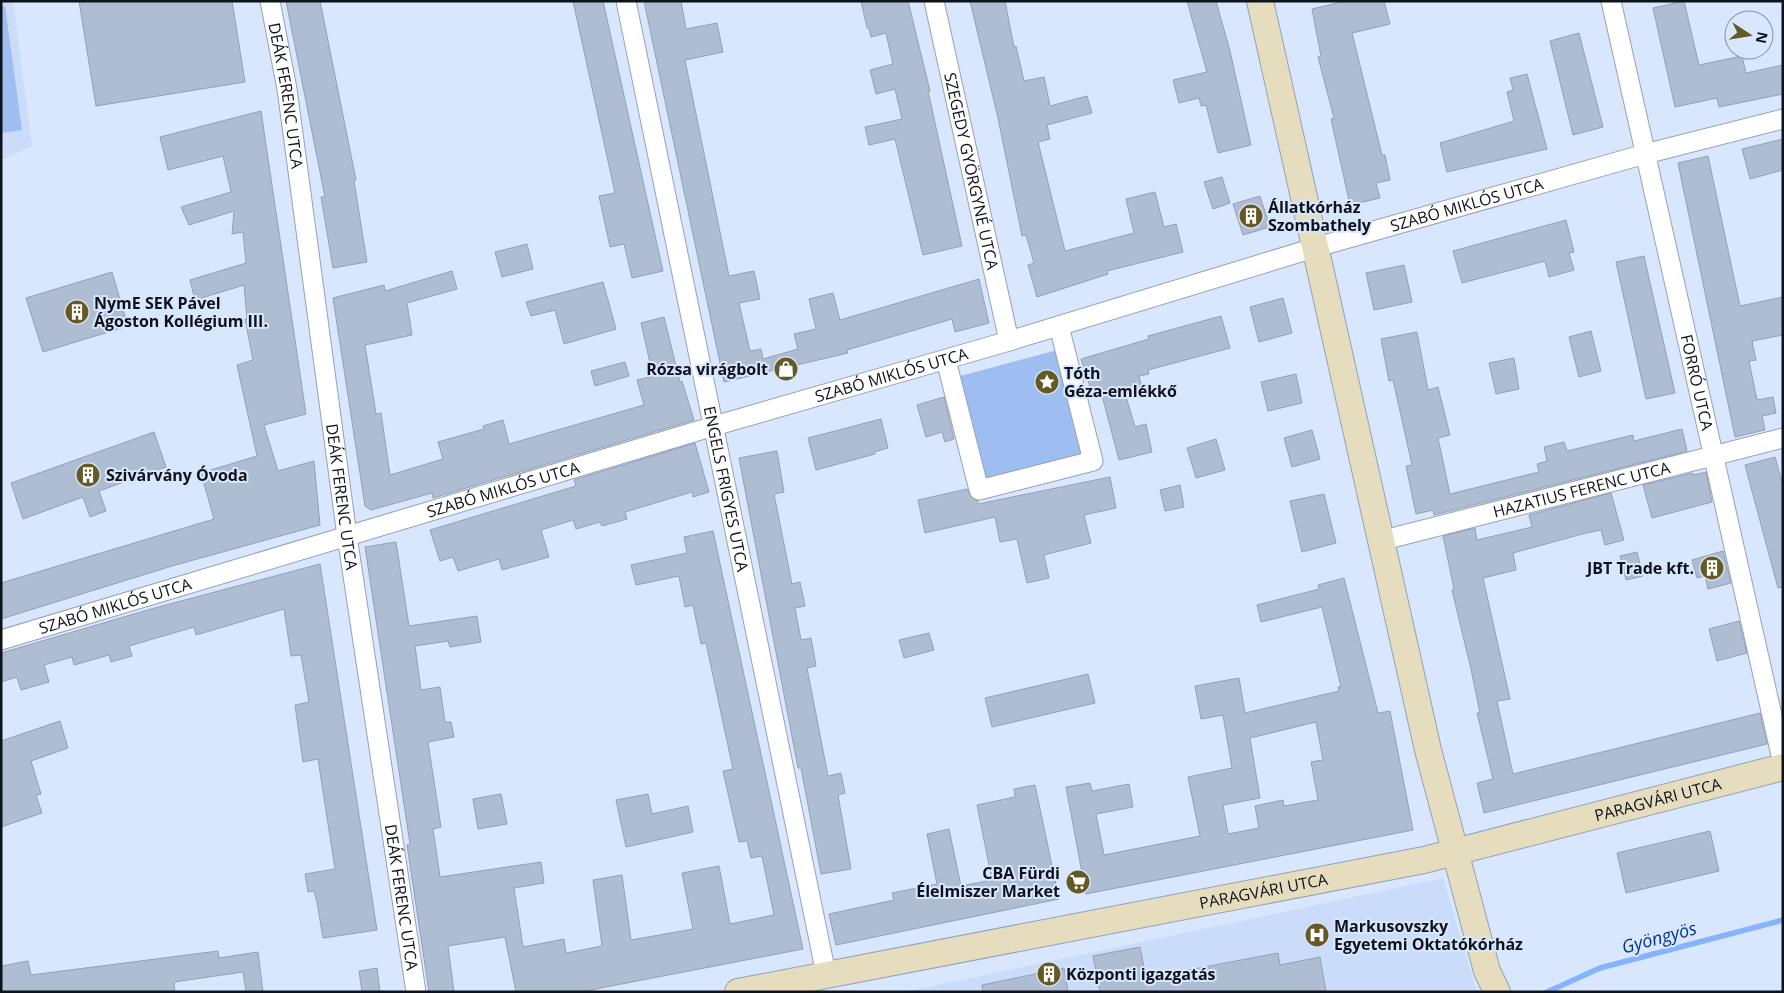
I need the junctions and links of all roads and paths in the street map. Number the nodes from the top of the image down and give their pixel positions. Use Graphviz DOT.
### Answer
graph roads {
  1 [pos="270,1"];
  2 [pos="626,1"];
  3 [pos="934,1"];
  4 [pos="1260,1"];
  5 [pos="1611,1"];
  6 [pos="1783,119"];
  7 [pos="1645,154"];
  8 [pos="1317,247"];
  9 [pos="1059,326"];
  10 [pos="1009,341"];
  11 [pos="946,360"];
  12 [pos="714,426"];
  13 [pos="1783,438"];
  14 [pos="1712,456"];
  15 [pos="347,536"];
  16 [pos="1380,541"];
  17 [pos="1,640"];
  18 [pos="1783,766"];
  19 [pos="1455,853"];
  20 [pos="826,974"];
  21 [pos="416,992"];
  22 [pos="738,992"];
  23 [pos="1498,992"];
  1 -- 15 [label="street, DEÁK FERENC UTCA"];
  2 -- 12 [label="street, ENGELS FRIGYES UTCA"];
  3 -- 10 [label="street, SZEGEDY GYÖRGYNÉ UTCA"];
  4 -- 8 [label="street"];
  5 -- 7 [label="street, FORRÓ UTCA"];
  6 -- 7 [label="street, SZABÓ MIKLÓS UTCA"];
  7 -- 8 [label="street, SZABÓ MIKLÓS UTCA"];
  7 -- 14 [label="street, FORRÓ UTCA"];
  8 -- 9 [label="street, SZABÓ MIKLÓS UTCA"];
  8 -- 16 [label="street"];
  9 -- 10 [label="street, SZABÓ MIKLÓS UTCA"];
  9 -- 11 [label="street"];
  10 -- 11 [label="street, SZABÓ MIKLÓS UTCA"];
  11 -- 12 [label="street, SZABÓ MIKLÓS UTCA"];
  12 -- 15 [label="street, SZABÓ MIKLÓS UTCA"];
  12 -- 20 [label="street, ENGELS FRIGYES UTCA"];
  13 -- 14 [label="street, HAZATIUS FERENC UTCA"];
  14 -- 16 [label="street, HAZATIUS FERENC UTCA"];
  14 -- 18 [label="street, FORRÓ UTCA"];
  15 -- 17 [label="street, SZABÓ MIKLÓS UTCA"];
  15 -- 21 [label="street, DEÁK FERENC UTCA"];
  16 -- 19 [label="street"];
  18 -- 19 [label="street, PARAGVÁRI UTCA"];
  19 -- 20 [label="street, PARAGVÁRI UTCA"];
  19 -- 23 [label="street"];
  20 -- 22 [label="street, PARAGVÁRI UTCA"];
}
